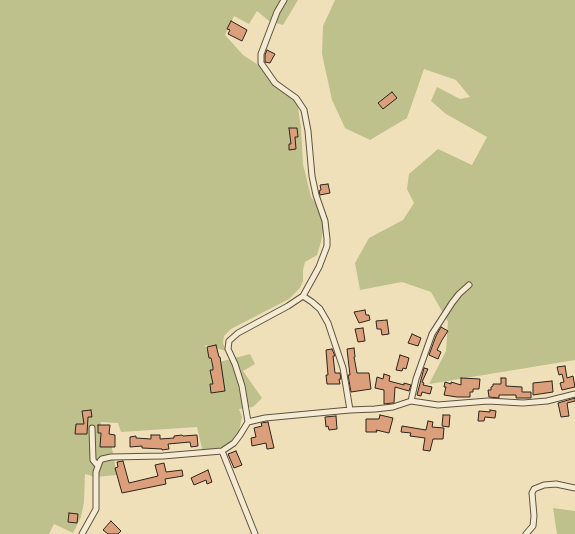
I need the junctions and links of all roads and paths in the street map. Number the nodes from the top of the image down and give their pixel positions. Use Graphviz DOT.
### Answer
graph roads {
  1 [pos="284,0"];
  2 [pos="469,285"];
  3 [pos="303,296"];
  4 [pos="575,394"];
  5 [pos="411,401"];
  6 [pos="350,410"];
  7 [pos="248,422"];
  8 [pos="92,428"];
  9 [pos="222,452"];
  10 [pos="98,466"];
  11 [pos="575,488"];
  12 [pos="82,534"];
  13 [pos="256,534"];
  14 [pos="526,534"];
  1 -- 3 [label="street"];
  2 -- 5 [label="street"];
  3 -- 6 [label="street"];
  3 -- 7 [label="street"];
  4 -- 5 [label="street"];
  5 -- 6 [label="street"];
  6 -- 7 [label="street"];
  7 -- 9 [label="street"];
  8 -- 10 [label="street"];
  9 -- 10 [label="street"];
  9 -- 13 [label="street"];
  10 -- 12 [label="street"];
  11 -- 14 [label="street"];
}
